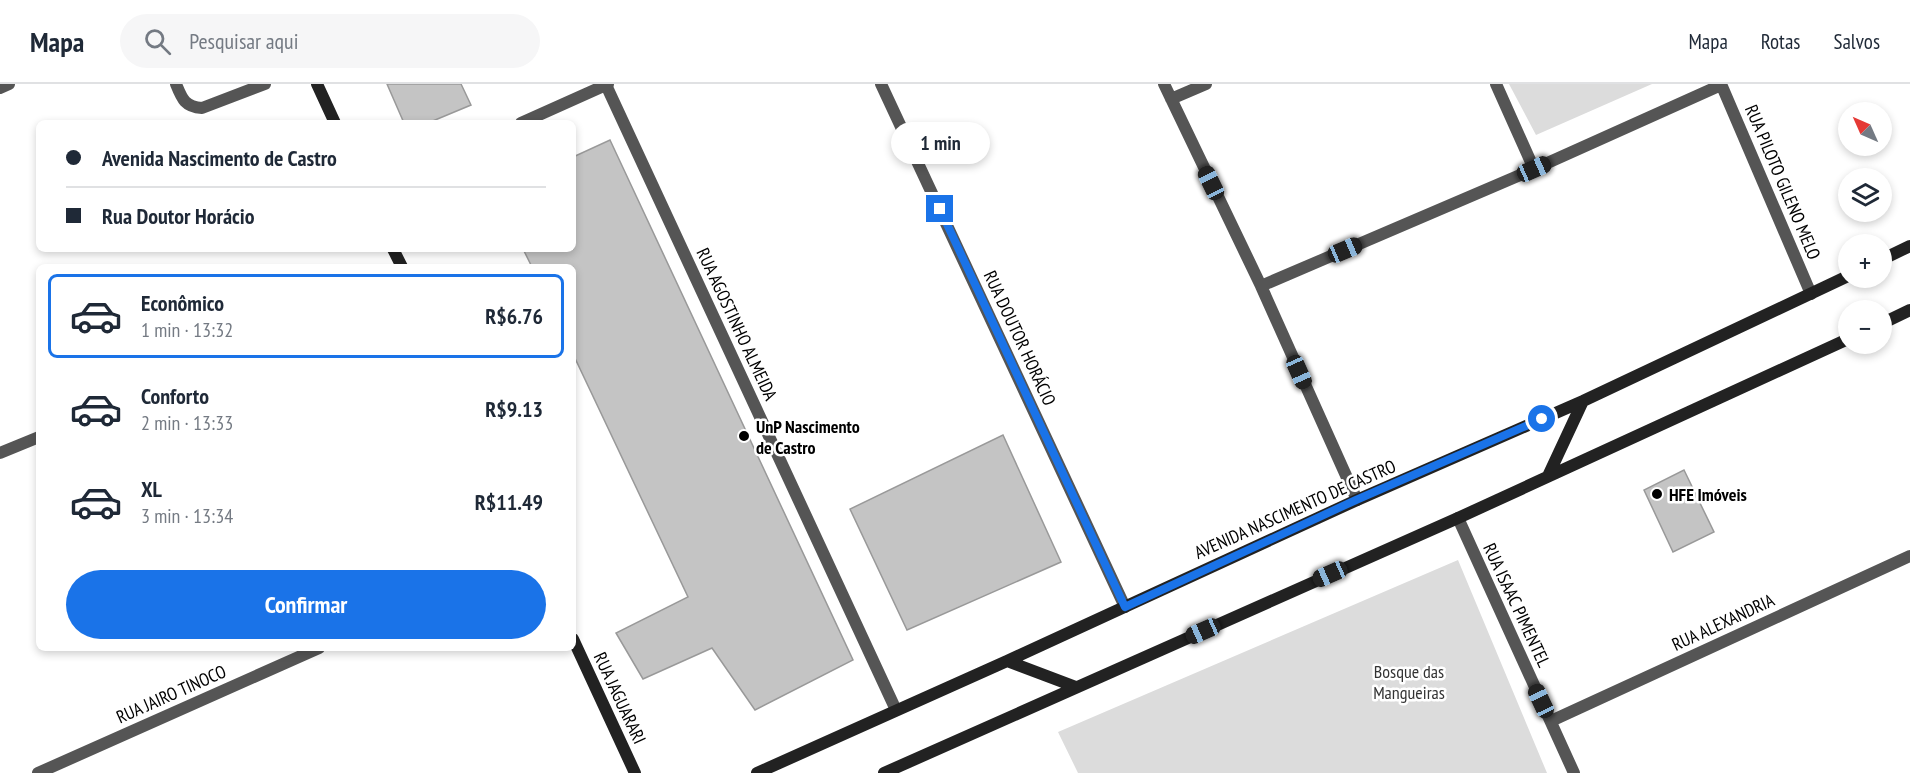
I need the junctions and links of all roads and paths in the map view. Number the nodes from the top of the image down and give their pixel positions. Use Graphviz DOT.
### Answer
graph roads {
  1 [pos="9,84"];
  2 [pos="176,84"];
  3 [pos="266,84"];
  4 [pos="317,84"];
  5 [pos="606,84"];
  6 [pos="882,84"];
  7 [pos="1164,84"];
  8 [pos="1206,84"];
  9 [pos="1496,84"];
  10 [pos="1721,85"];
  11 [pos="0,88"];
  12 [pos="1171,99"];
  13 [pos="334,120"];
  14 [pos="528,120"];
  15 [pos="1534,169"];
  16 [pos="1910,246"];
  17 [pos="1892,255"];
  18 [pos="1838,281"];
  19 [pos="1261,286"];
  20 [pos="1811,294"];
  21 [pos="1910,310"];
  22 [pos="1892,319"];
  23 [pos="1838,344"];
  24 [pos="1583,401"];
  25 [pos="36,438"];
  26 [pos="0,453"];
  27 [pos="1548,476"];
  28 [pos="1356,500"];
  29 [pos="1458,518"];
  30 [pos="1910,556"];
  31 [pos="1125,607"];
  32 [pos="576,645"];
  33 [pos="312,651"];
  34 [pos="1007,661"];
  35 [pos="1076,687"];
  36 [pos="896,710"];
  37 [pos="1551,721"];
  38 [pos="38,773"];
  39 [pos="635,773"];
  40 [pos="757,773"];
  41 [pos="884,773"];
  42 [pos="1574,773"];
  1 -- 11 [label="street"];
  2 -- 3 [label="street"];
  4 -- 13 [label="main road"];
  5 -- 14 [label="street"];
  5 -- 36 [label="street, RUA AGOSTINHO ALMEIDA"];
  6 -- 31 [label="street, RUA DOUTOR HORÁCIO"];
  7 -- 12 [label="street"];
  8 -- 12 [label="street"];
  9 -- 15 [label="street"];
  10 -- 15 [label="street"];
  10 -- 20 [label="street, RUA PILOTO GILENO MELO"];
  12 -- 19 [label="street"];
  15 -- 19 [label="street"];
  16 -- 17 [label="main road"];
  18 -- 20 [label="main road, AVENIDA NASCIMENTO DE CASTRO"];
  19 -- 28 [label="street"];
  20 -- 24 [label="main road, AVENIDA NASCIMENTO DE CASTRO"];
  21 -- 22 [label="main road"];
  23 -- 27 [label="main road"];
  24 -- 27 [label="main road"];
  24 -- 28 [label="main road, AVENIDA NASCIMENTO DE CASTRO"];
  25 -- 26 [label="street"];
  27 -- 29 [label="main road"];
  28 -- 31 [label="main road, AVENIDA NASCIMENTO DE CASTRO"];
  29 -- 35 [label="main road"];
  29 -- 37 [label="street, RUA ISAAC PIMENTEL"];
  30 -- 37 [label="street, RUA ALEXANDRIA"];
  31 -- 34 [label="main road, AVENIDA NASCIMENTO DE CASTRO"];
  32 -- 39 [label="main road, RUA JAGUARARI"];
  33 -- 38 [label="street, RUA JAIRO TINOCO"];
  34 -- 35 [label="main road"];
  34 -- 36 [label="main road, AVENIDA NASCIMENTO DE CASTRO"];
  35 -- 41 [label="main road"];
  36 -- 40 [label="main road, AVENIDA NASCIMENTO DE CASTRO"];
  37 -- 42 [label="street, RUA ISAAC PIMENTEL"];
}
